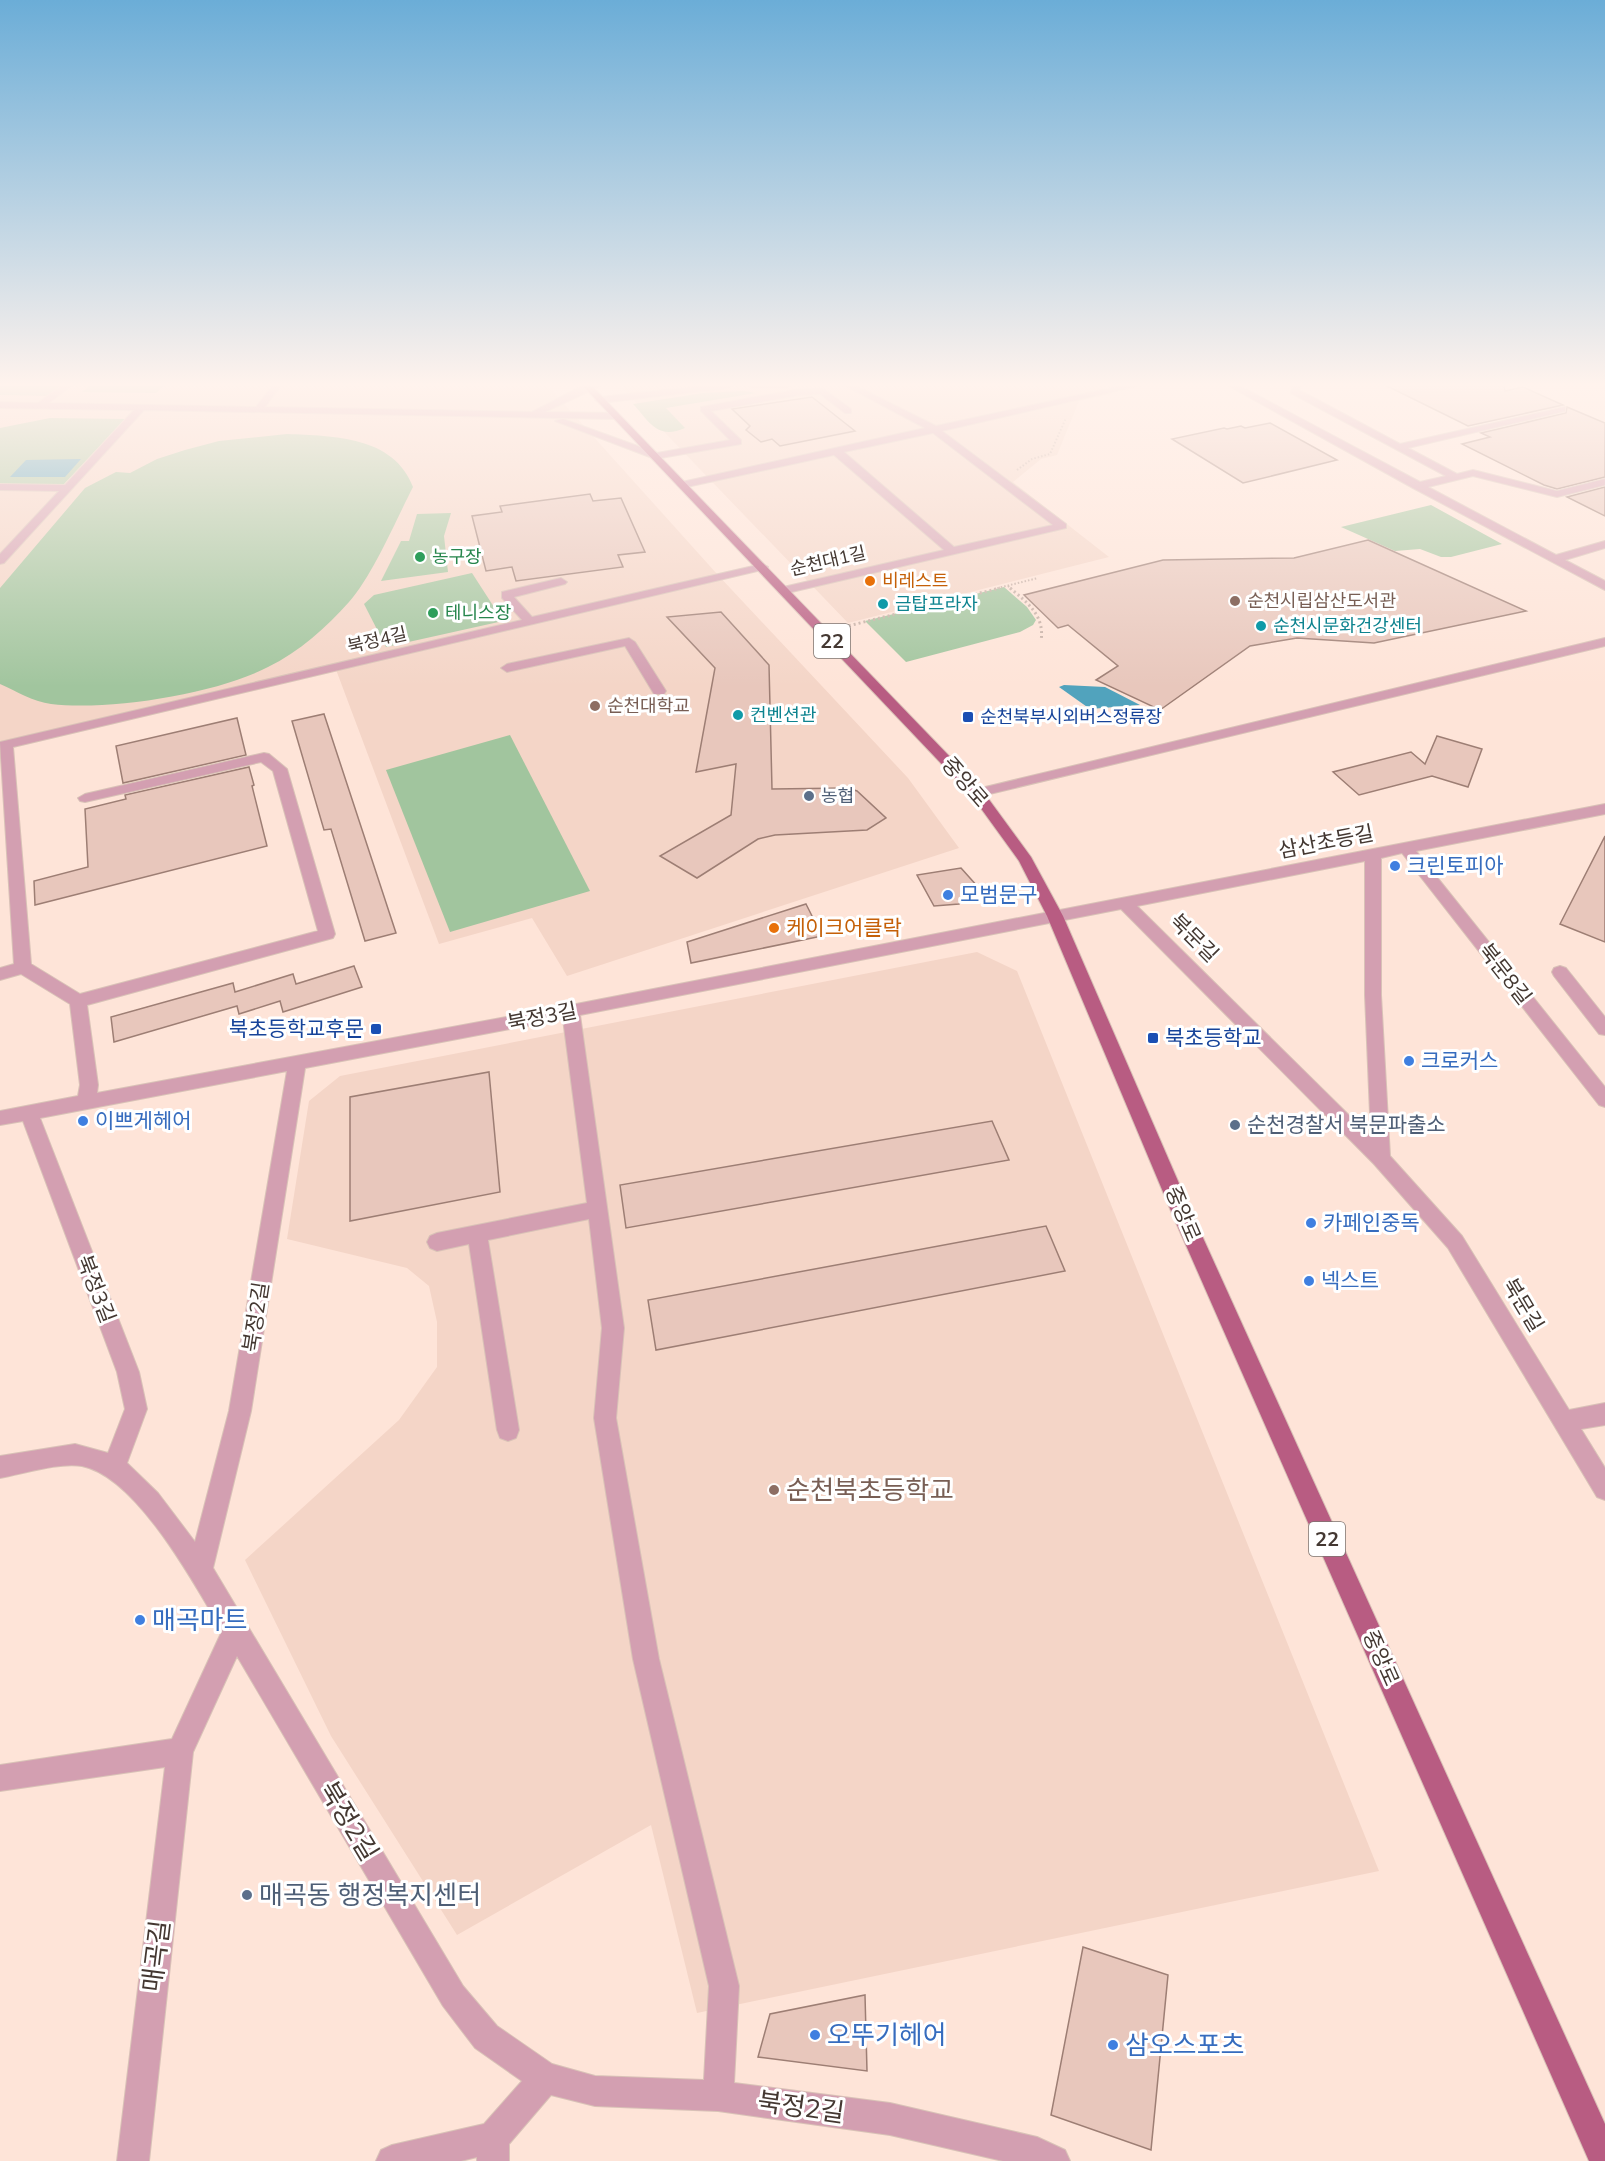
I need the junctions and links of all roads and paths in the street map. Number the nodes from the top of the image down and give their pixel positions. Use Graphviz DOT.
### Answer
graph roads {
  1 [pos="683,486"];
  2 [pos="876,486"];
  3 [pos="1009,486"];
  4 [pos="1417,486"];
  5 [pos="1524,486"];
  6 [pos="1590,486"];
  7 [pos="0,488"];
  8 [pos="68,488"];
  9 [pos="1605,544"];
  10 [pos="952,551"];
  11 [pos="1555,559"];
  12 [pos="1,560"];
  13 [pos="762,567"];
  14 [pos="1038,578"];
  15 [pos="561,582"];
  16 [pos="1008,586"];
  17 [pos="1605,586"];
  18 [pos="783,590"];
  19 [pos="530,622"];
  20 [pos="823,632"];
  21 [pos="1041,641"];
  22 [pos="1605,642"];
  23 [pos="507,668"];
  24 [pos="659,691"];
  25 [pos="3,745"];
  26 [pos="977,793"];
  27 [pos="85,798"];
  28 [pos="1605,809"];
  29 [pos="6,811"];
  30 [pos="1406,848"];
  31 [pos="1373,853"];
  32 [pos="1126,904"];
  33 [pos="1055,916"];
  34 [pos="23,967"];
  35 [pos="1560,972"];
  36 [pos="0,974"];
  37 [pos="78,1001"];
  38 [pos="571,1011"];
  39 [pos="1605,1029"];
  40 [pos="297,1062"];
  41 [pos="1605,1100"];
  42 [pos="86,1101"];
  43 [pos="28,1113"];
  44 [pos="0,1118"];
  45 [pos="1381,1159"];
  46 [pos="597,1209"];
  47 [pos="477,1234"];
  48 [pos="437,1242"];
  49 [pos="1605,1414"];
  50 [pos="1564,1421"];
  51 [pos="507,1430"];
  52 [pos="0,1467"];
  53 [pos="114,1467"];
  54 [pos="1605,1489"];
  55 [pos="200,1570"];
  56 [pos="236,1630"];
  57 [pos="180,1751"];
  58 [pos="0,1779"];
  59 [pos="545,2078"];
  60 [pos="718,2096"];
  61 [pos="493,2150"];
  62 [pos="1605,2160"];
  63 [pos="133,2161"];
  64 [pos="392,2161"];
  65 [pos="1054,2161"];
  1 -- 13 [label="main road, 중앙로 / 22"];
  2 -- 10 [label="street"];
  3 -- 10 [label="street, 순천대1길"];
  4 -- 11 [label="street"];
  5 -- 6 [label="street"];
  7 -- 8 [label="street"];
  8 -- 12 [label="street"];
  9 -- 11 [label="street"];
  10 -- 18 [label="street, 순천대1길"];
  11 -- 17 [label="street"];
  13 -- 18 [label="main road, 중앙로 / 22"];
  13 -- 19 [label="street, 북정4길"];
  14 -- 16 [label="path"];
  15 -- 19 [label="street"];
  16 -- 20 [label="path"];
  16 -- 21 [label="path"];
  18 -- 20 [label="main road, 중앙로 / 22"];
  19 -- 25 [label="street, 북정4길"];
  20 -- 26 [label="main road, 중앙로 / 22"];
  22 -- 26 [label="street"];
  23 -- 24 [label="street"];
  25 -- 29 [label="street"];
  26 -- 33 [label="main road, 중앙로 / 22"];
  27 -- 37 [label="street"];
  28 -- 30 [label="street, 삼산초등길"];
  29 -- 34 [label="street"];
  30 -- 31 [label="street, 삼산초등길"];
  30 -- 41 [label="street, 북문8길"];
  31 -- 32 [label="street, 삼산초등길"];
  31 -- 45 [label="street"];
  32 -- 33 [label="street, 삼산초등길"];
  32 -- 45 [label="street, 북문길"];
  33 -- 38 [label="street, 북정3길"];
  33 -- 62 [label="main road, 중앙로 / 22"];
  34 -- 36 [label="street"];
  34 -- 37 [label="street"];
  35 -- 39 [label="street"];
  37 -- 42 [label="street"];
  38 -- 40 [label="street, 북정3길"];
  38 -- 46 [label="street"];
  40 -- 42 [label="street, 북정3길"];
  40 -- 55 [label="street, 북정2길"];
  42 -- 43 [label="street, 북정3길"];
  43 -- 44 [label="street, 북정3길"];
  43 -- 53 [label="street, 북정3길"];
  45 -- 50 [label="street, 북문길"];
  46 -- 47 [label="street"];
  46 -- 60 [label="street"];
  47 -- 48 [label="street"];
  47 -- 51 [label="street"];
  49 -- 50 [label="street"];
  50 -- 54 [label="street, 북문길"];
  52 -- 53 [label="street, 북정2길"];
  53 -- 55 [label="street, 북정2길"];
  55 -- 56 [label="street, 북정2길"];
  56 -- 57 [label="street, 매곡길"];
  56 -- 59 [label="street, 북정2길"];
  57 -- 58 [label="street"];
  57 -- 63 [label="street, 매곡길"];
  59 -- 60 [label="street, 북정2길"];
  59 -- 61 [label="street"];
  60 -- 65 [label="street, 북정2길"];
  61 -- 64 [label="street"];
}
